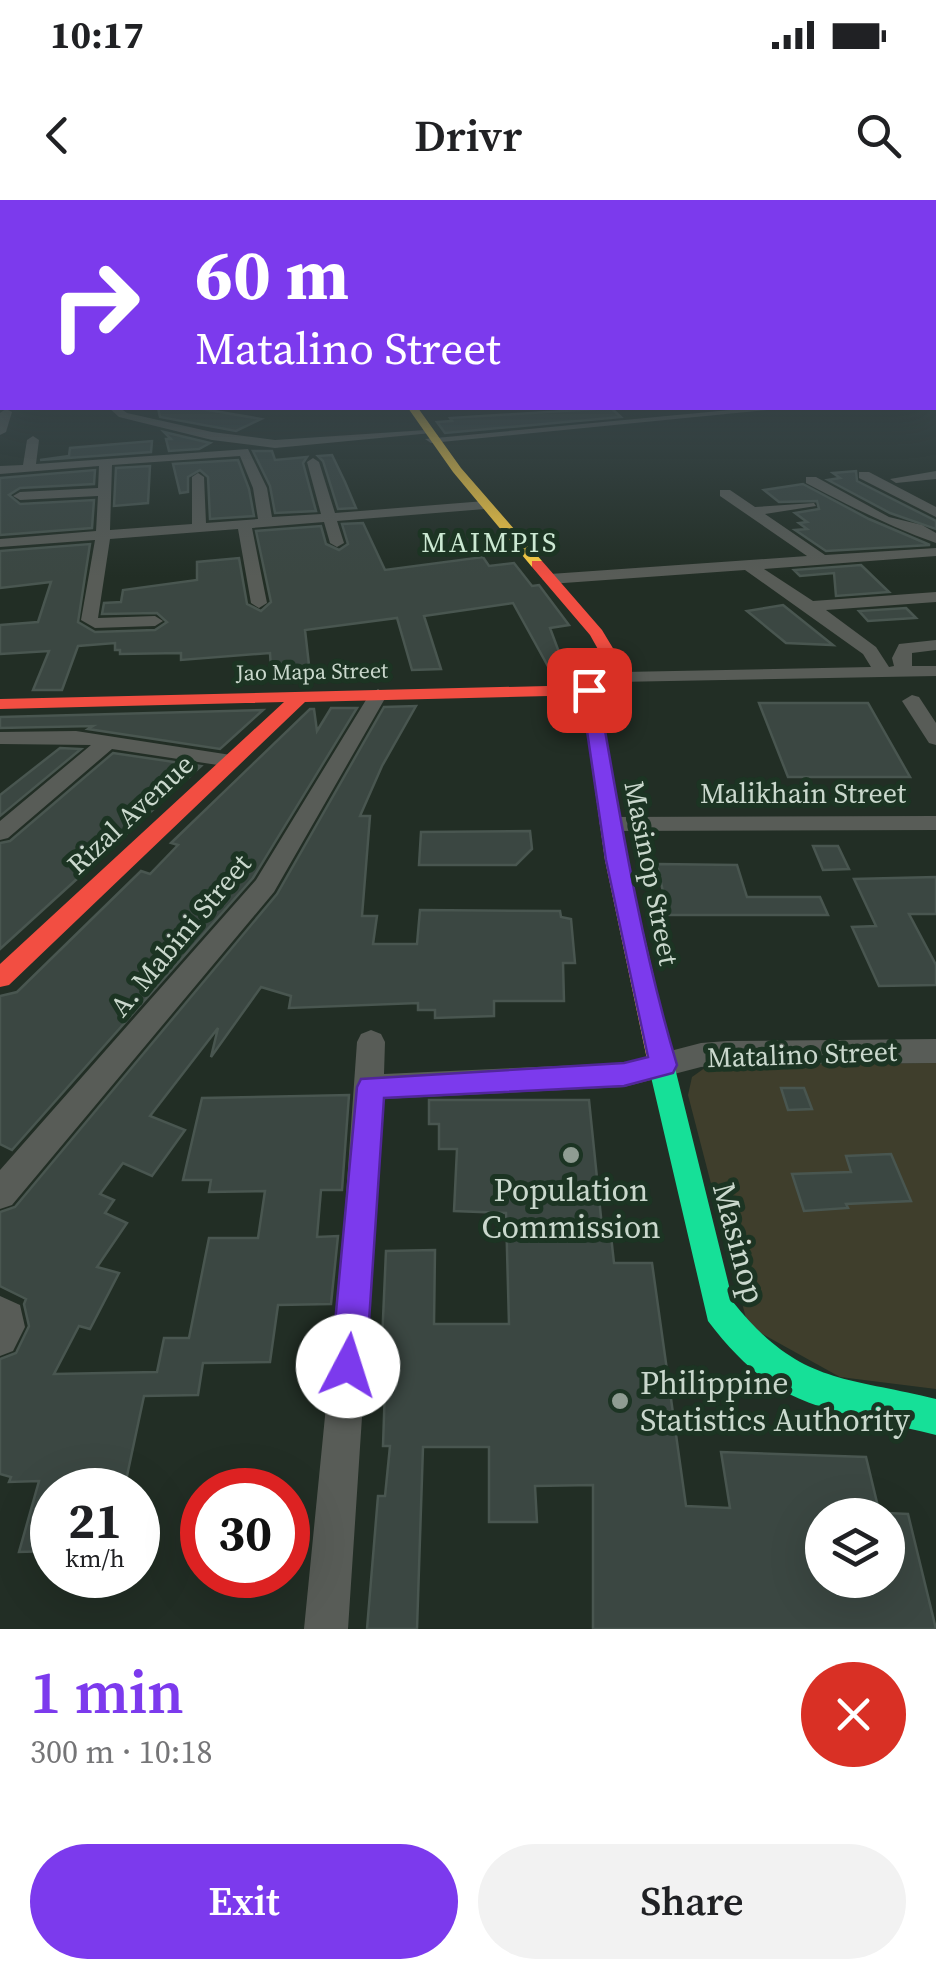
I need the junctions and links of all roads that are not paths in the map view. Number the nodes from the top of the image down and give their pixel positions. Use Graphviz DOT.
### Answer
graph roads {
  1 [pos="32,444"];
  2 [pos="435,444"];
  3 [pos="106,461"];
  4 [pos="313,462"];
  5 [pos="29,467"];
  6 [pos="0,470"];
  7 [pos="864,475"];
  8 [pos="936,475"];
  9 [pos="198,477"];
  10 [pos="896,479"];
  11 [pos="812,480"];
  12 [pos="103,492"];
  13 [pos="725,493"];
  14 [pos="20,496"];
  15 [pos="486,506"];
  16 [pos="809,506"];
  17 [pos="756,512"];
  18 [pos="936,514"];
  19 [pos="330,517"];
  20 [pos="266,522"];
  21 [pos="244,524"];
  22 [pos="198,528"];
  23 [pos="103,536"];
  24 [pos="936,539"];
  25 [pos="41,541"];
  26 [pos="0,543"];
  27 [pos="337,544"];
  28 [pos="936,552"];
  29 [pos="821,559"];
  30 [pos="34,560"];
  31 [pos="748,564"];
  32 [pos="550,578"];
  33 [pos="936,597"];
  34 [pos="258,603"];
  35 [pos="810,606"];
  36 [pos="155,621"];
  37 [pos="936,646"];
  38 [pos="936,671"];
  39 [pos="894,672"];
  40 [pos="624,678"];
  41 [pos="589,690"];
  42 [pos="378,694"];
  43 [pos="302,695"];
  44 [pos="912,701"];
  45 [pos="0,704"];
  46 [pos="0,738"];
  47 [pos="936,739"];
  48 [pos="108,742"];
  49 [pos="231,761"];
  50 [pos="936,822"];
  51 [pos="610,824"];
  52 [pos="0,834"];
  53 [pos="0,978"];
  54 [pos="371,1042"];
  55 [pos="936,1051"];
  56 [pos="663,1065"];
  57 [pos="371,1087"];
  58 [pos="0,1194"];
  59 [pos="936,1417"];
  60 [pos="326,1629"];
  1 -- 5 [label="street"];
  2 -- 15 [label="street"];
  3 -- 5 [label="street"];
  3 -- 12 [label="street"];
  3 -- 20 [label="street"];
  4 -- 19 [label="street"];
  5 -- 6 [label="street"];
  7 -- 18 [label="street"];
  8 -- 10 [label="street"];
  9 -- 22 [label="street"];
  11 -- 24 [label="street"];
  12 -- 14 [label="street"];
  12 -- 23 [label="street"];
  13 -- 17 [label="street"];
  15 -- 19 [label="street"];
  15 -- 32 [label="street"];
  16 -- 17 [label="street"];
  17 -- 29 [label="street"];
  19 -- 20 [label="street"];
  19 -- 27 [label="street"];
  20 -- 21 [label="street"];
  21 -- 22 [label="street"];
  21 -- 34 [label="street"];
  22 -- 23 [label="street"];
  23 -- 25 [label="street"];
  23 -- 36 [label="street"];
  25 -- 26 [label="street"];
  25 -- 30 [label="street"];
  28 -- 29 [label="street"];
  29 -- 31 [label="street"];
  31 -- 32 [label="street"];
  31 -- 35 [label="street"];
  32 -- 40 [label="street"];
  33 -- 35 [label="street"];
  35 -- 39 [label="street"];
  37 -- 39 [label="street"];
  38 -- 39 [label="street"];
  39 -- 40 [label="street"];
  40 -- 41 [label="street, Jao Mapa Street"];
  41 -- 42 [label="street, Jao Mapa Street"];
  41 -- 51 [label="street, Masinop Street"];
  42 -- 43 [label="street, Jao Mapa Street"];
  42 -- 58 [label="street, A. Mabini Street"];
  43 -- 45 [label="street, Jao Mapa Street"];
  43 -- 49 [label="street, Rizal Avenue"];
  44 -- 47 [label="street"];
  46 -- 48 [label="street"];
  48 -- 49 [label="street"];
  48 -- 52 [label="street"];
  49 -- 53 [label="street, Rizal Avenue"];
  50 -- 51 [label="street, Malikhain Street"];
  51 -- 56 [label="street, Masinop Street"];
  54 -- 57 [label="street"];
  55 -- 56 [label="street, Matalino Street"];
  56 -- 57 [label="street, Matalino Street"];
  56 -- 59 [label="street, Masinop"];
  57 -- 60 [label="street"];
}
